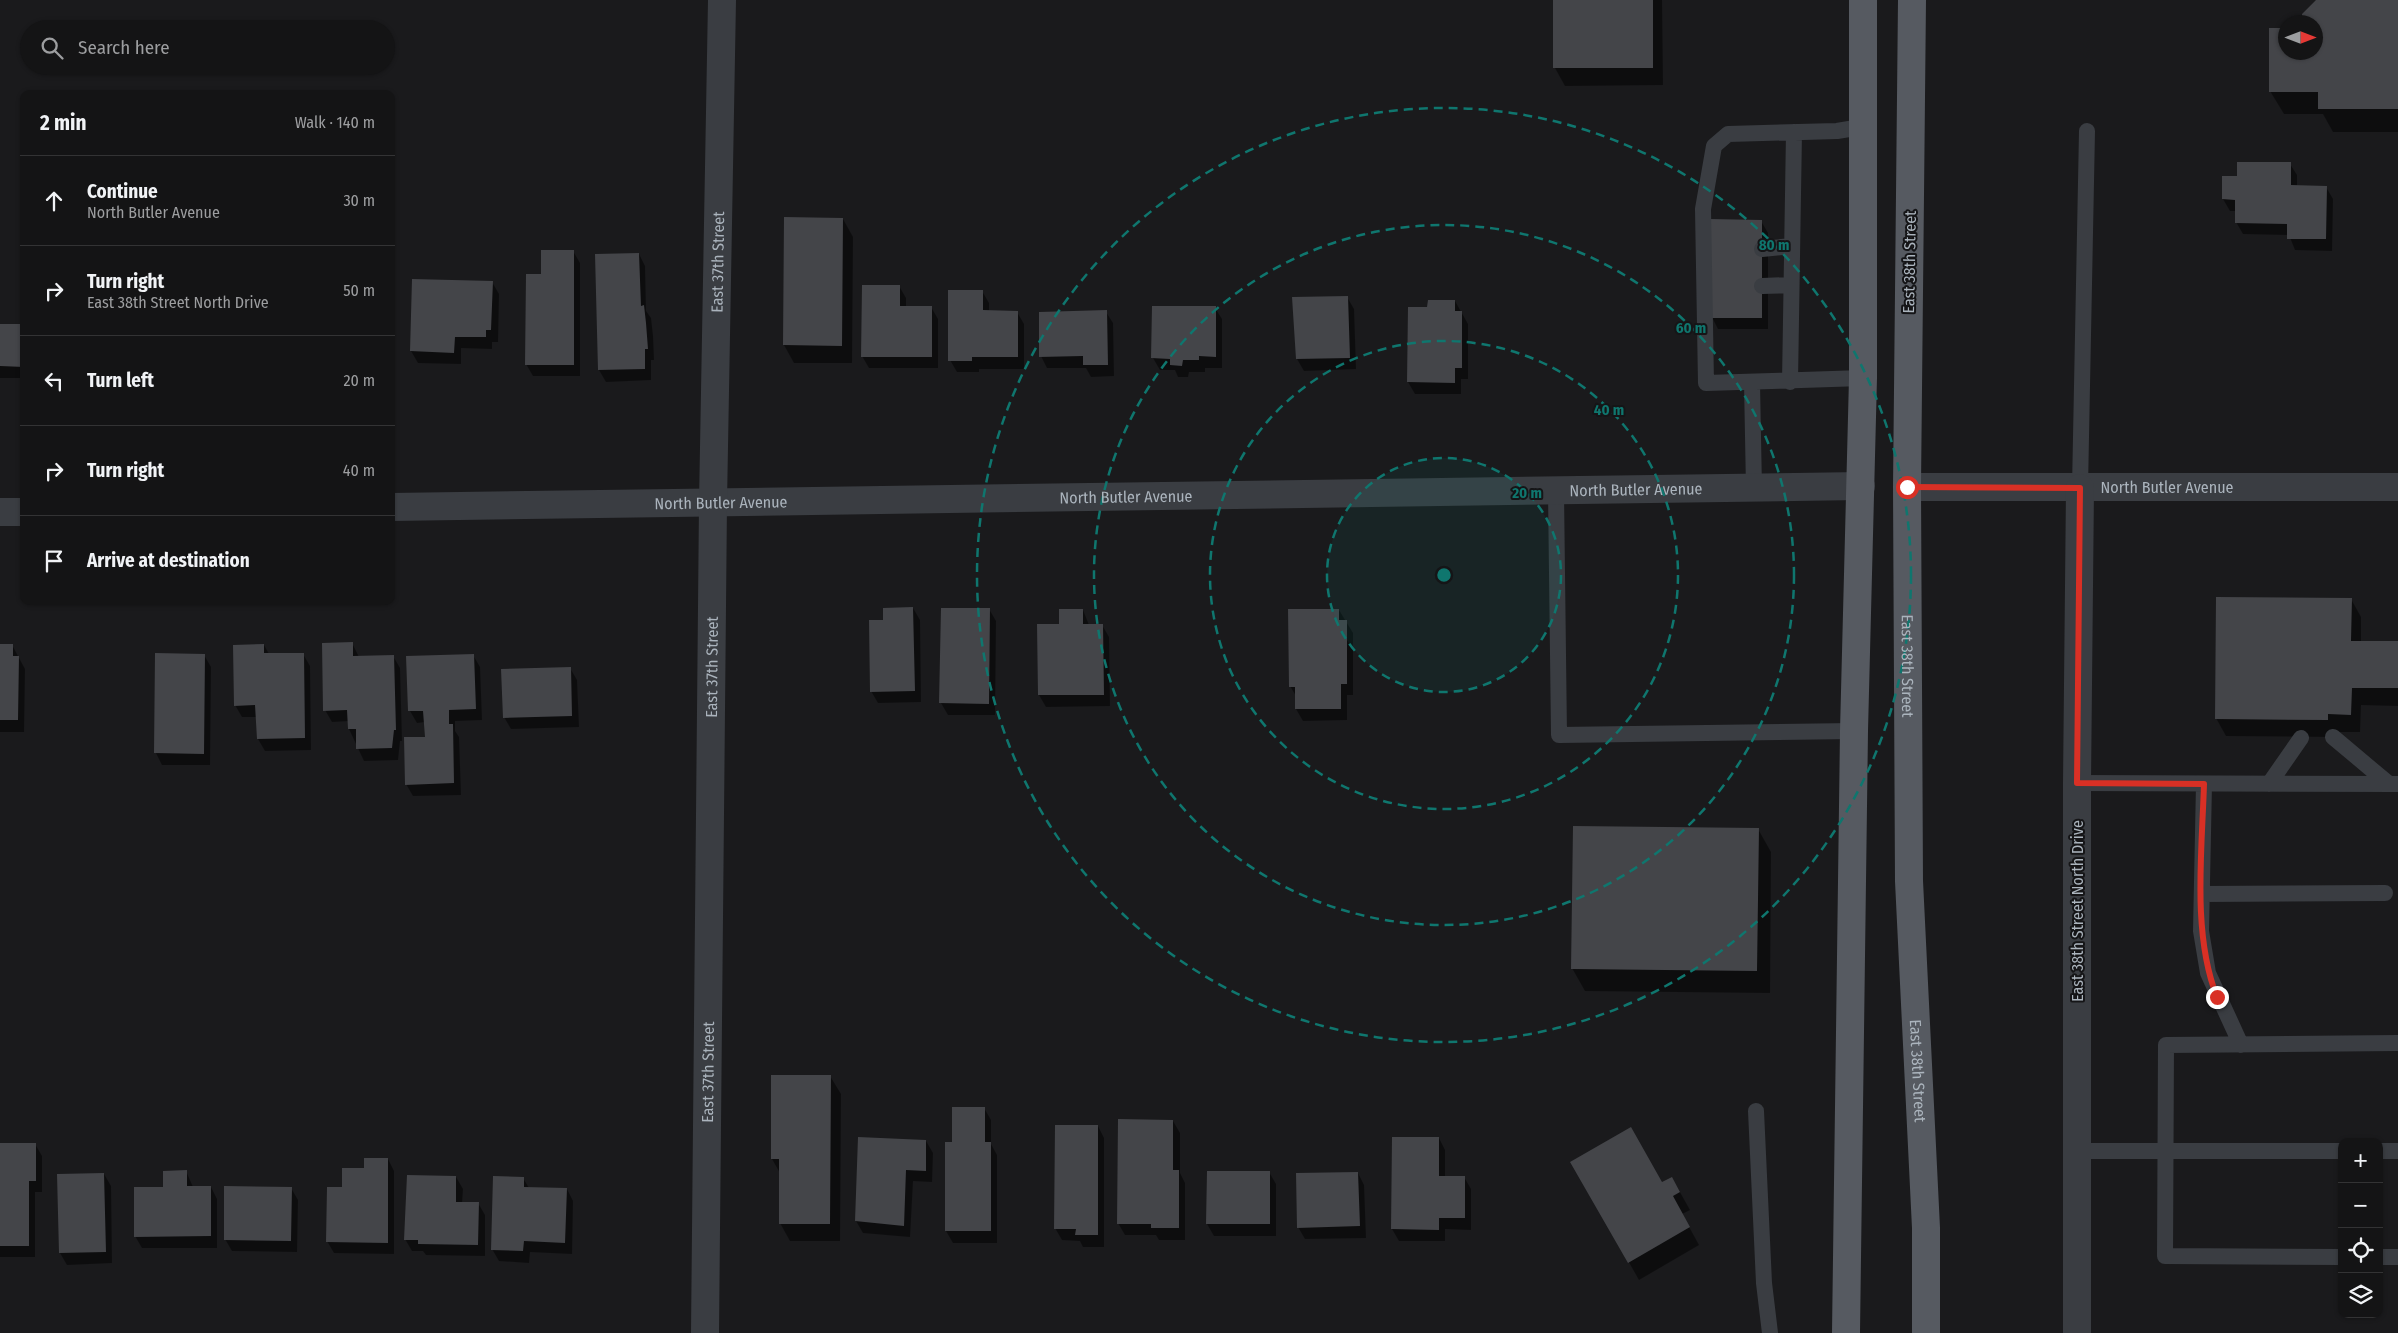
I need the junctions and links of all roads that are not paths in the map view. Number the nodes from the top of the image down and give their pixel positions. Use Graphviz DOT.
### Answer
graph roads {
  1 [pos="722,0"];
  2 [pos="1862,0"];
  3 [pos="1912,0"];
  4 [pos="1861,127"];
  5 [pos="2087,131"];
  6 [pos="1794,132"];
  7 [pos="1792,246"];
  8 [pos="1762,249"];
  9 [pos="1791,285"];
  10 [pos="1762,286"];
  11 [pos="1863,378"];
  12 [pos="1790,382"];
  13 [pos="1752,383"];
  14 [pos="1861,486"];
  15 [pos="1907,487"];
  16 [pos="2398,487"];
  17 [pos="2080,488"];
  18 [pos="1754,489"];
  19 [pos="1556,492"];
  20 [pos="713,503"];
  21 [pos="395,507"];
  22 [pos="0,512"];
  23 [pos="20,512"];
  24 [pos="1854,731"];
  25 [pos="2333,737"];
  26 [pos="2301,738"];
  27 [pos="2077,783"];
  28 [pos="2204,784"];
  29 [pos="2268,784"];
  30 [pos="2394,784"];
  31 [pos="2385,893"];
  32 [pos="2202,894"];
  33 [pos="2398,1043"];
  34 [pos="2241,1045"];
  35 [pos="1756,1111"];
  36 [pos="2077,1151"];
  37 [pos="2166,1151"];
  38 [pos="2338,1151"];
  39 [pos="2383,1151"];
  40 [pos="2398,1152"];
  41 [pos="2338,1257"];
  42 [pos="2383,1257"];
  43 [pos="2398,1257"];
  44 [pos="705,1333"];
  45 [pos="1770,1333"];
  46 [pos="1846,1333"];
  47 [pos="1926,1333"];
  48 [pos="2077,1333"];
  1 -- 20 [label="street, East 37th Street"];
  2 -- 4 [label="main road"];
  3 -- 15 [label="main road, East 38th Street"];
  4 -- 6 [label="lane"];
  4 -- 11 [label="main road"];
  5 -- 17 [label="lane"];
  6 -- 7 [label="lane"];
  6 -- 13 [label="lane"];
  7 -- 8 [label="lane"];
  7 -- 9 [label="lane"];
  9 -- 10 [label="lane"];
  9 -- 12 [label="lane"];
  11 -- 12 [label="lane"];
  11 -- 14 [label="main road"];
  12 -- 13 [label="lane"];
  13 -- 18 [label="lane"];
  14 -- 18 [label="street, North Butler Avenue"];
  14 -- 24 [label="main road"];
  15 -- 17 [label="street, North Butler Avenue"];
  15 -- 47 [label="main road, East 38th Street"];
  16 -- 17 [label="street, North Butler Avenue"];
  17 -- 27 [label="street, East 38th Street North Drive"];
  18 -- 19 [label="street, North Butler Avenue"];
  19 -- 20 [label="street, North Butler Avenue"];
  19 -- 24 [label="lane"];
  20 -- 21 [label="street, North Butler Avenue"];
  20 -- 44 [label="street, East 37th Street"];
  22 -- 23 [label="street"];
  24 -- 46 [label="main road"];
  25 -- 30 [label="lane"];
  26 -- 29 [label="lane"];
  27 -- 28 [label="lane"];
  27 -- 36 [label="street, East 38th Street North Drive"];
  28 -- 29 [label="lane"];
  28 -- 32 [label="lane"];
  29 -- 30 [label="lane"];
  31 -- 32 [label="lane"];
  32 -- 34 [label="lane"];
  33 -- 34 [label="lane"];
  34 -- 37 [label="lane"];
  35 -- 45 [label="lane"];
  36 -- 37 [label="lane"];
  36 -- 48 [label="street, East 38th Street North Drive"];
  37 -- 38 [label="lane"];
  37 -- 41 [label="lane"];
  39 -- 40 [label="lane"];
  42 -- 43 [label="lane"];
}
